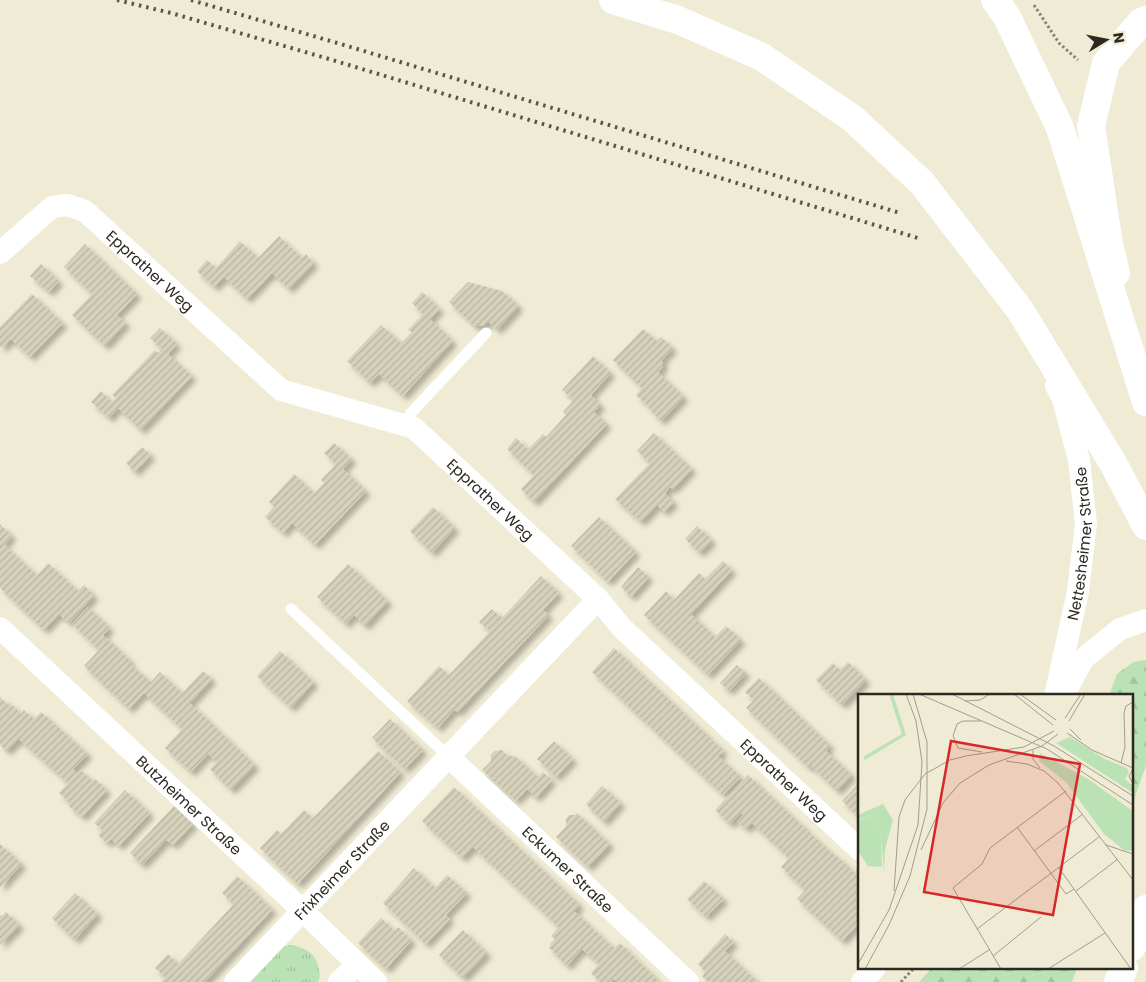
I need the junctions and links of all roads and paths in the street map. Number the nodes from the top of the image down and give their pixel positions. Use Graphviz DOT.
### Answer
graph roads {
  1 [pos="613,0"];
  2 [pos="995,0"];
  3 [pos="1146,20"];
  4 [pos="0,253"];
  5 [pos="1020,310"];
  6 [pos="486,334"];
  7 [pos="1136,370"];
  8 [pos="1146,402"];
  9 [pos="406,426"];
  10 [pos="1146,526"];
  11 [pos="598,599"];
  12 [pos="291,609"];
  13 [pos="1146,620"];
  14 [pos="0,628"];
  15 [pos="1055,694"];
  16 [pos="1064,694"];
  17 [pos="448,756"];
  18 [pos="858,848"];
  19 [pos="1146,909"];
  20 [pos="302,911"];
  21 [pos="1134,942"];
  22 [pos="357,964"];
  23 [pos="873,970"];
  24 [pos="912,970"];
  25 [pos="1123,970"];
  26 [pos="235,982"];
  27 [pos="339,982"];
  28 [pos="376,982"];
  29 [pos="688,982"];
  30 [pos="862,982"];
  31 [pos="901,982"];
  32 [pos="1118,982"];
  1 -- 5 [label="main road"];
  2 -- 7 [label="main road"];
  3 -- 7 [label="main road"];
  4 -- 9 [label="street, Epprather Weg"];
  5 -- 10 [label="main road"];
  5 -- 15 [label="street, Nettesheimer Straße"];
  6 -- 9 [label="lane"];
  7 -- 8 [label="main road"];
  9 -- 11 [label="street, Epprather Weg"];
  11 -- 17 [label="street, Frixheimer Straße"];
  11 -- 18 [label="street, Epprather Weg"];
  12 -- 17 [label="lane"];
  13 -- 16 [label="street"];
  14 -- 20 [label="street, Butzheimer Straße"];
  17 -- 20 [label="street, Frixheimer Straße"];
  17 -- 29 [label="street, Eckumer Straße"];
  19 -- 21 [label="main road"];
  20 -- 22 [label="street, Butzheimer Straße"];
  20 -- 26 [label="street, Frixheimer Straße"];
  22 -- 27 [label="street"];
  22 -- 28 [label="street, Butzheimer Straße"];
  23 -- 30 [label="street"];
  24 -- 31 [label="path"];
  25 -- 32 [label="main road"];
}
